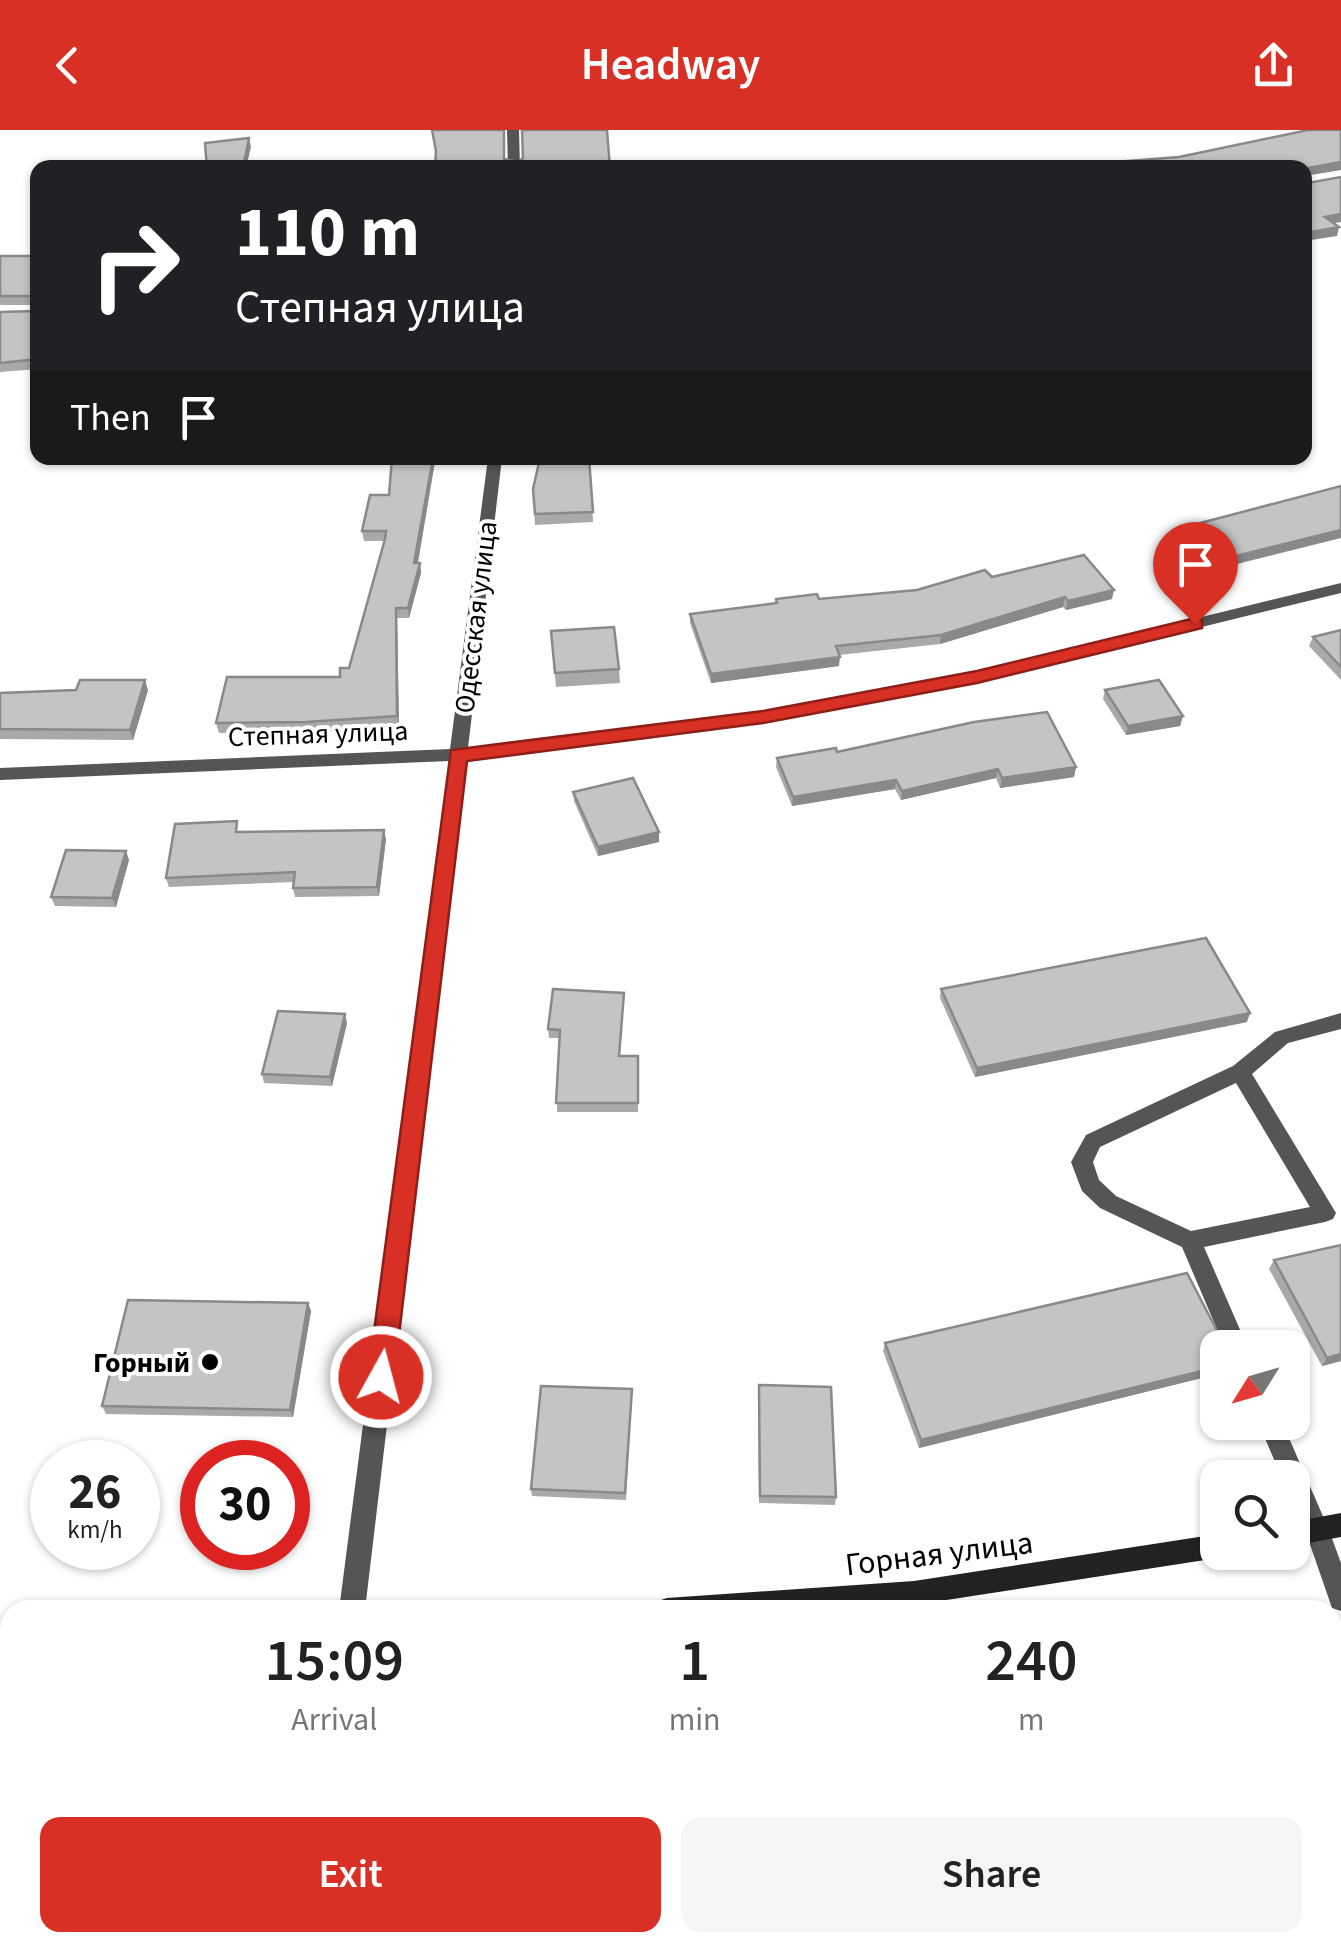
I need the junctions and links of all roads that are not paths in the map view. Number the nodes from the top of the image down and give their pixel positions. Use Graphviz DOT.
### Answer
graph roads {
  1 [pos="513,130"];
  2 [pos="514,160"];
  3 [pos="494,465"];
  4 [pos="1341,588"];
  5 [pos="458,755"];
  6 [pos="0,774"];
  7 [pos="1341,1021"];
  8 [pos="1240,1072"];
  9 [pos="1333,1211"];
  10 [pos="1190,1241"];
  11 [pos="1229,1330"];
  12 [pos="1278,1440"];
  13 [pos="1317,1530"];
  14 [pos="1200,1549"];
  15 [pos="1341,1599"];
  16 [pos="353,1600"];
  17 [pos="813,1600"];
  1 -- 2 [label="street"];
  3 -- 5 [label="street, Одесская улица"];
  4 -- 5 [label="street, Степная улица"];
  5 -- 6 [label="street, Степная улица"];
  5 -- 16 [label="street, Одесская улица"];
  7 -- 8 [label="street"];
  8 -- 9 [label="street"];
  8 -- 10 [label="street"];
  9 -- 10 [label="street"];
  10 -- 11 [label="street"];
  12 -- 13 [label="street"];
  13 -- 15 [label="street"];
  14 -- 17 [label="street, Горная улица"];
}
